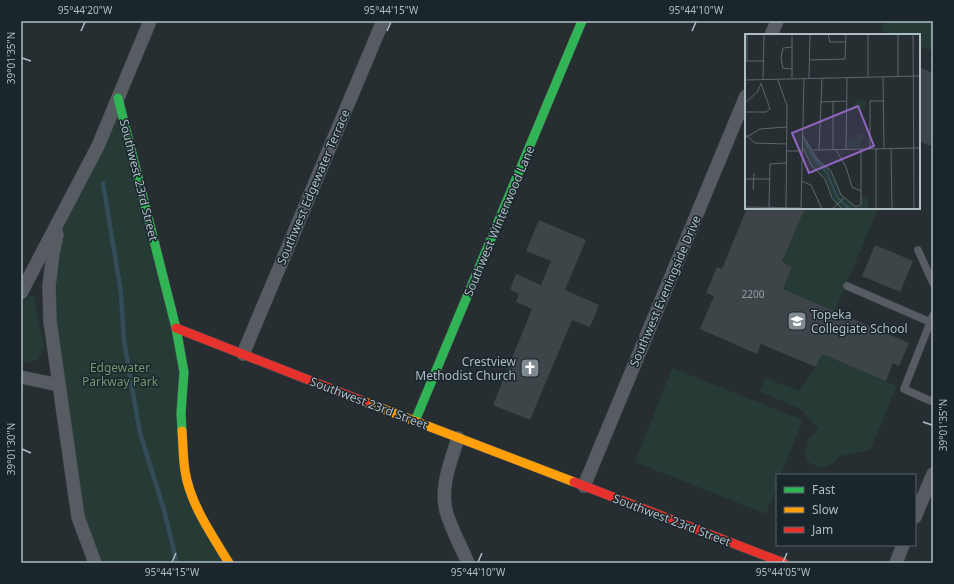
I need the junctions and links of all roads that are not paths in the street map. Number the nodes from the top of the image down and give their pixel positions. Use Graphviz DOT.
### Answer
graph roads {
  1 [pos="150,21"];
  2 [pos="383,21"];
  3 [pos="582,21"];
  4 [pos="777,21"];
  5 [pos="771,34"];
  6 [pos="118,98"];
  7 [pos="745,98"];
  8 [pos="55,229"];
  9 [pos="918,250"];
  10 [pos="25,276"];
  11 [pos="933,283"];
  12 [pos="847,286"];
  13 [pos="21,293"];
  14 [pos="932,319"];
  15 [pos="176,328"];
  16 [pos="242,354"];
  17 [pos="21,377"];
  18 [pos="59,385"];
  19 [pos="933,402"];
  20 [pos="415,421"];
  21 [pos="458,438"];
  22 [pos="933,474"];
  23 [pos="584,486"];
  24 [pos="916,515"];
  25 [pos="903,546"];
  26 [pos="778,562"];
  27 [pos="95,563"];
  28 [pos="229,563"];
  29 [pos="468,563"];
  30 [pos="896,563"];
  1 -- 6 [label="street"];
  2 -- 16 [label="street, Southwest Edgewater Terrace"];
  3 -- 20 [label="street, Southwest Winterwood Lane"];
  4 -- 5 [label="street"];
  6 -- 8 [label="street"];
  6 -- 15 [label="street, Southwest 23rd Street"];
  7 -- 23 [label="street, Southwest Eveningside Drive"];
  8 -- 10 [label="street"];
  8 -- 18 [label="street"];
  9 -- 11 [label="lane"];
  10 -- 13 [label="street"];
  12 -- 14 [label="lane"];
  14 -- 19 [label="lane"];
  15 -- 16 [label="street, Southwest 23rd Street"];
  15 -- 28 [label="street"];
  16 -- 20 [label="street, Southwest 23rd Street"];
  17 -- 18 [label="street"];
  18 -- 27 [label="street"];
  20 -- 21 [label="street, Southwest 23rd Street"];
  21 -- 23 [label="street, Southwest 23rd Street"];
  21 -- 29 [label="street"];
  22 -- 24 [label="street"];
  23 -- 26 [label="street, Southwest 23rd Street"];
  25 -- 30 [label="street"];
}
